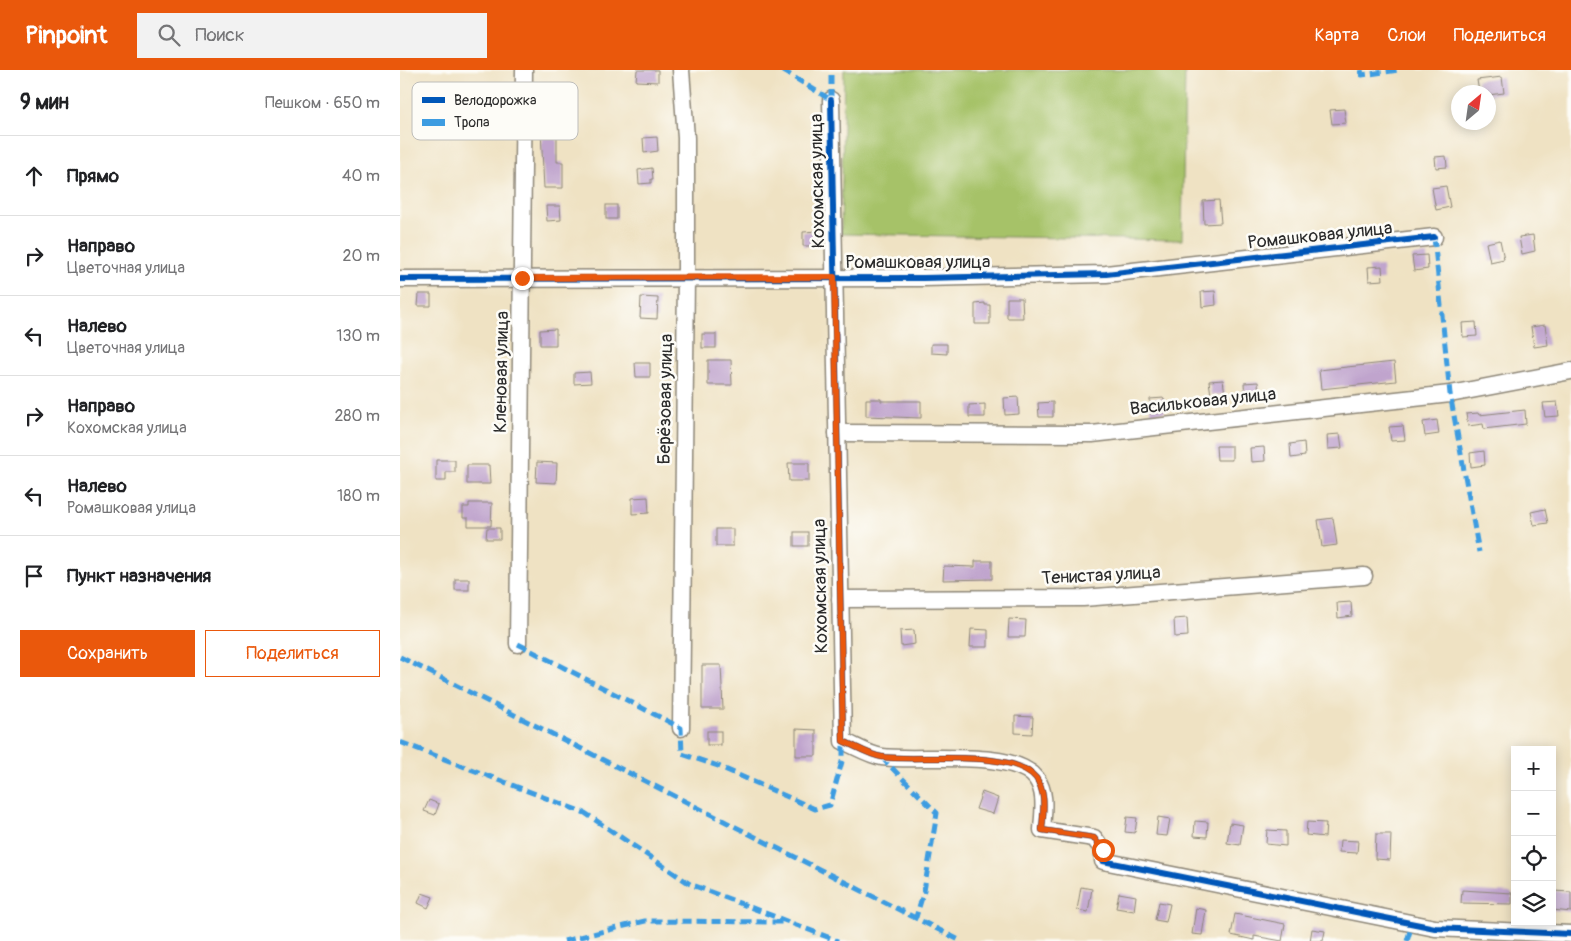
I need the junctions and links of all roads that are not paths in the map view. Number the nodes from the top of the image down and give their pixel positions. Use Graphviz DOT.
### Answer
graph roads {
  1 [pos="682,70"];
  2 [pos="831,100"];
  3 [pos="523,140"];
  4 [pos="1434,237"];
  5 [pos="834,277"];
  6 [pos="522,278"];
  7 [pos="686,278"];
  8 [pos="400,279"];
  9 [pos="1571,371"];
  10 [pos="837,433"];
  11 [pos="1364,576"];
  12 [pos="840,599"];
  13 [pos="518,644"];
  14 [pos="680,728"];
  15 [pos="1571,934"];
  1 -- 7 [label="street, Берёзовая улица"];
  2 -- 5 [label="street, Кохомская улица"];
  3 -- 6 [label="street, Кленовая улица"];
  4 -- 5 [label="street, Ромашковая улица"];
  5 -- 7 [label="street, Ромашковая улица"];
  5 -- 10 [label="street, Кохомская улица"];
  6 -- 7 [label="street, Ромашковая улица"];
  6 -- 8 [label="street, Ромашковая улица"];
  6 -- 13 [label="street, Кленовая улица"];
  7 -- 14 [label="street, Берёзовая улица"];
  9 -- 10 [label="street, Васильковая улица"];
  10 -- 12 [label="street, Кохомская улица"];
  11 -- 12 [label="street, Тенистая улица"];
  12 -- 15 [label="street, Кохомская улица"];
}
